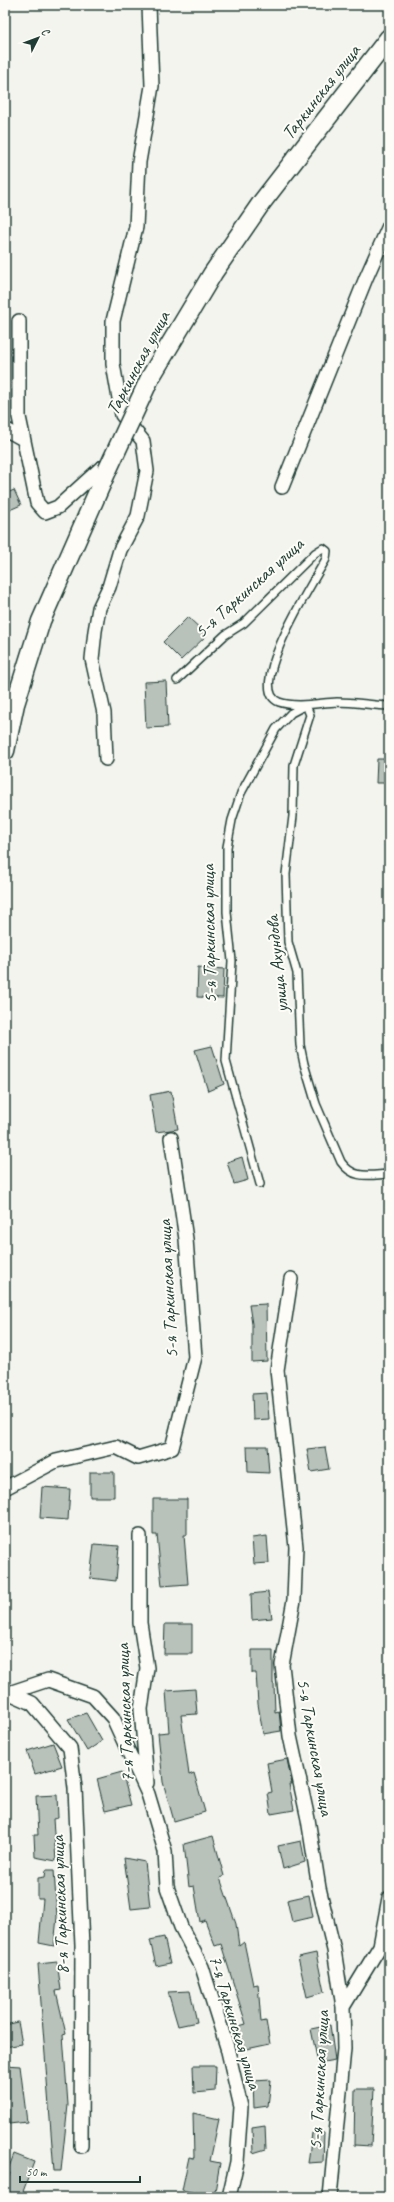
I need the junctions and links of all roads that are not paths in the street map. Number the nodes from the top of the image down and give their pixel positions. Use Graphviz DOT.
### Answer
graph roads {
  1 [pos="149,5"];
  2 [pos="389,38"];
  3 [pos="389,226"];
  4 [pos="20,321"];
  5 [pos="5,429"];
  6 [pos="23,439"];
  7 [pos="107,471"];
  8 [pos="282,487"];
  9 [pos="177,680"];
  10 [pos="306,705"];
  11 [pos="389,706"];
  12 [pos="5,750"];
  13 [pos="106,759"];
  14 [pos="171,1138"];
  15 [pos="389,1174"];
  16 [pos="260,1184"];
  17 [pos="291,1279"];
  18 [pos="5,1488"];
  19 [pos="140,1536"];
  20 [pos="7,1692"];
  21 [pos="148,1794"];
  22 [pos="389,1898"];
  23 [pos="343,2007"];
  24 [pos="81,2146"];
  25 [pos="229,2197"];
  26 [pos="330,2197"];
  1 -- 13 [label="street"];
  2 -- 7 [label="street, Таркинская улица, bridge"];
  3 -- 8 [label="street"];
  4 -- 6 [label="street"];
  5 -- 6 [label="street"];
  6 -- 7 [label="street"];
  7 -- 12 [label="street, Таркинская улица"];
  9 -- 10 [label="lane, 5-я Таркинская улица"];
  10 -- 11 [label="lane, 5-я Таркинская улица"];
  10 -- 15 [label="lane, улица Ахундова"];
  10 -- 16 [label="lane, 5-я Таркинская улица"];
  14 -- 18 [label="street, 5-я Таркинская улица"];
  17 -- 23 [label="street, 5-я Таркинская улица"];
  19 -- 21 [label="street, 7-я Таркинская улица"];
  20 -- 21 [label="street, 7-я Таркинская улица"];
  20 -- 24 [label="street, 8-я Таркинская улица"];
  21 -- 25 [label="street, 7-я Таркинская улица"];
  22 -- 23 [label="street"];
  23 -- 26 [label="street, 5-я Таркинская улица"];
}
